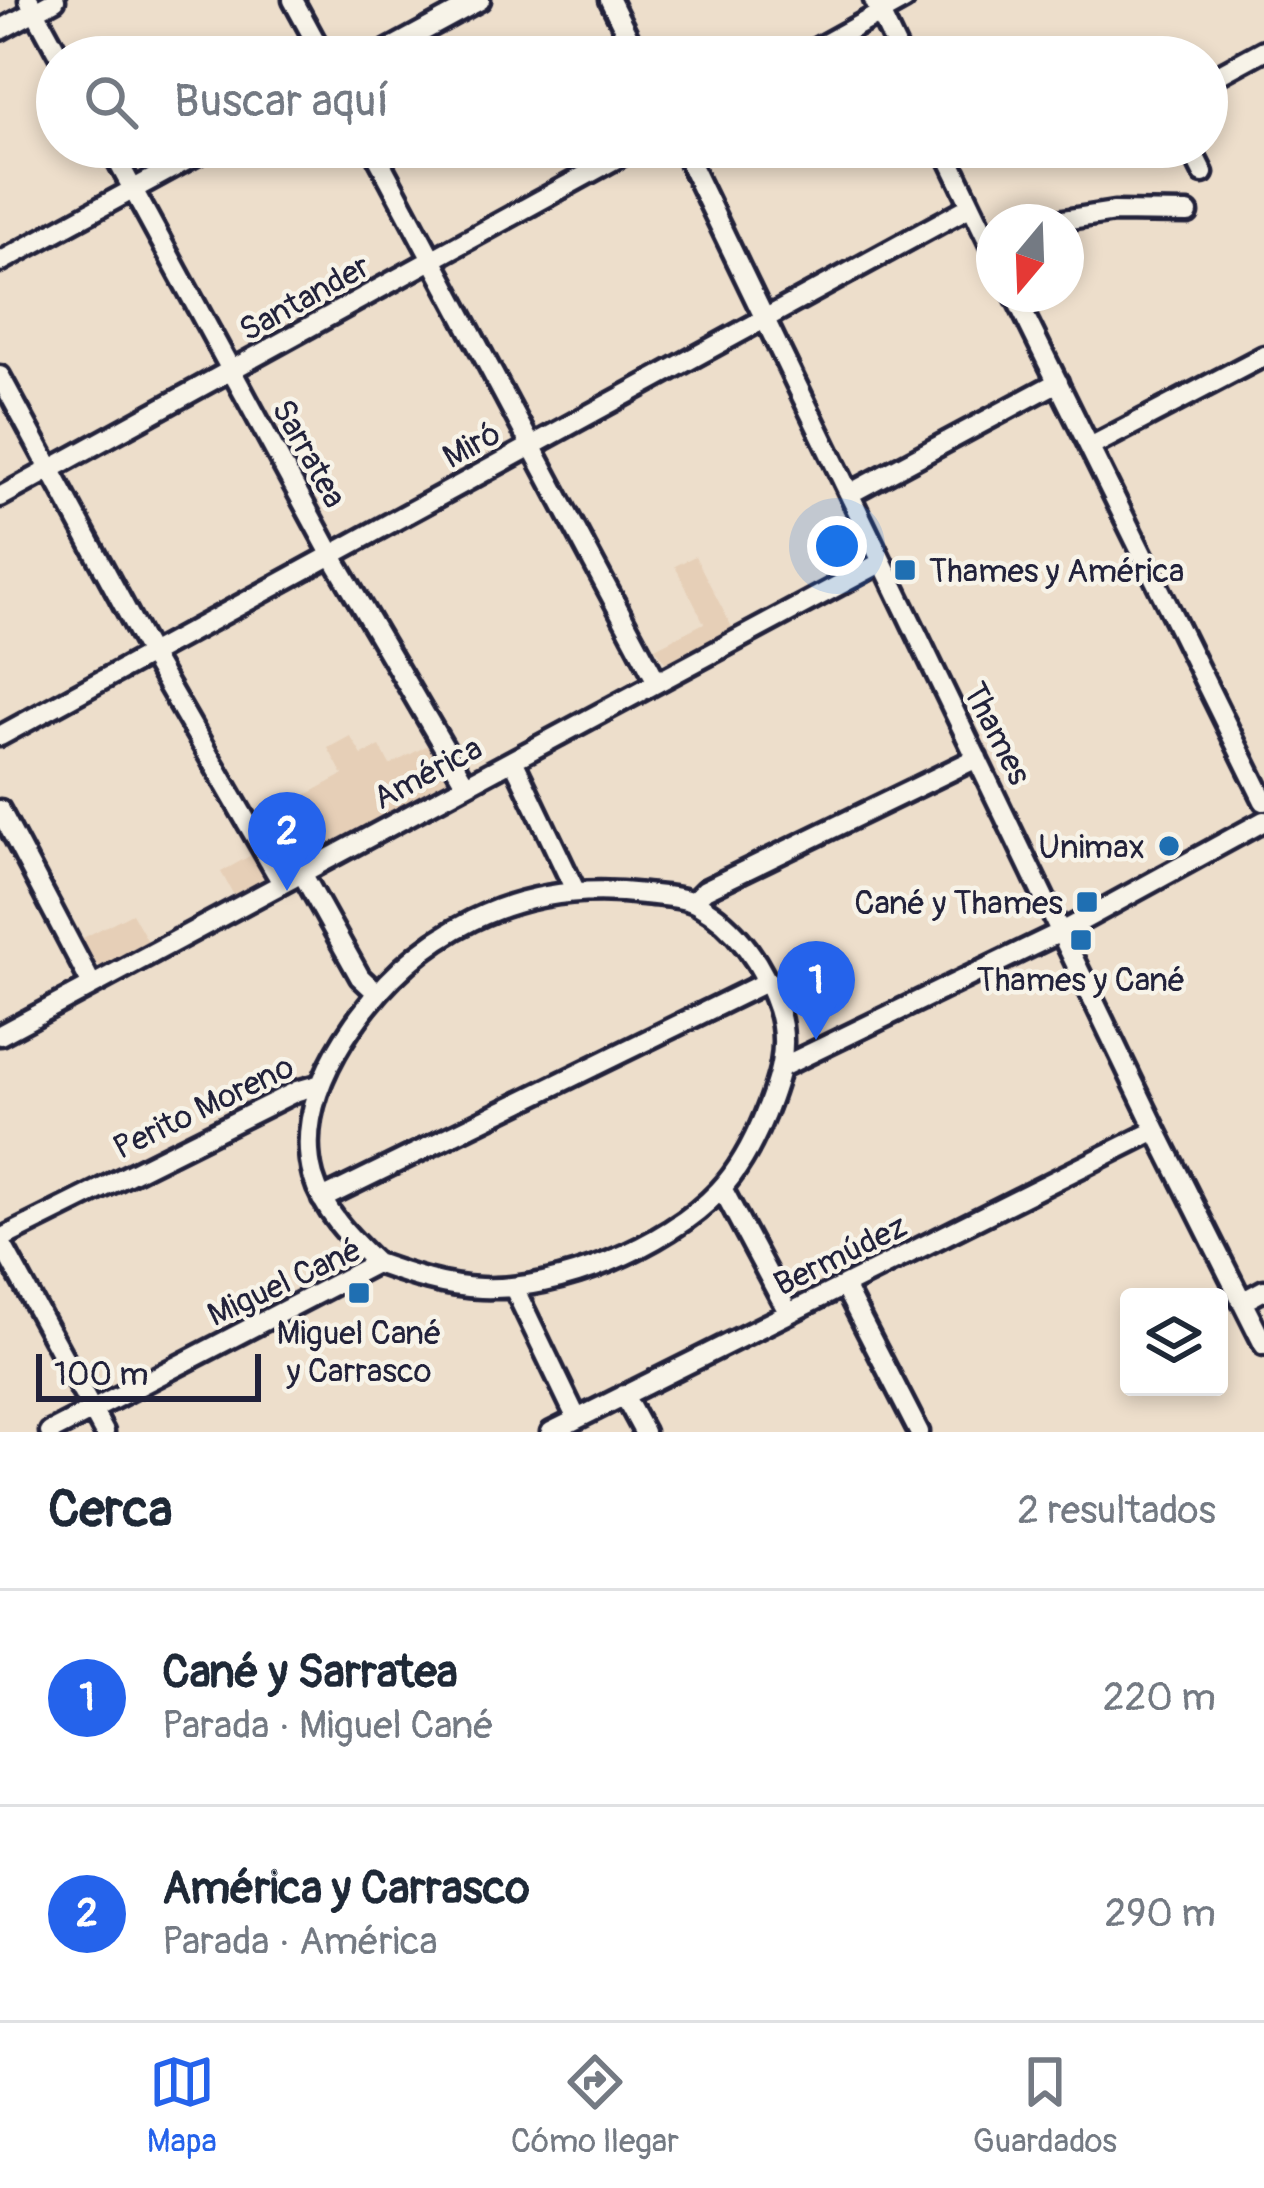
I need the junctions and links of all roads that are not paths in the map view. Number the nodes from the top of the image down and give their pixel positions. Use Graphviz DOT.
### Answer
graph roads {
  1 [pos="56,0"];
  2 [pos="292,0"];
  3 [pos="480,0"];
  4 [pos="610,0"];
  5 [pos="904,0"];
  6 [pos="32,6"];
  7 [pos="877,6"];
  8 [pos="0,30"];
  9 [pos="48,36"];
  10 [pos="312,36"];
  11 [pos="414,36"];
  12 [pos="628,36"];
  13 [pos="832,36"];
  14 [pos="891,36"];
  15 [pos="1264,50"];
  16 [pos="1228,70"];
  17 [pos="122,168"];
  18 [pos="173,168"];
  19 [pos="383,168"];
  20 [pos="599,168"];
  21 [pos="692,168"];
  22 [pos="953,168"];
  23 [pos="1201,168"];
  24 [pos="1203,172"];
  25 [pos="134,190"];
  26 [pos="970,206"];
  27 [pos="1187,213"];
  28 [pos="976,217"];
  29 [pos="1084,217"];
  30 [pos="432,259"];
  31 [pos="0,262"];
  32 [pos="1023,312"];
  33 [pos="766,319"];
  34 [pos="1264,356"];
  35 [pos="232,372"];
  36 [pos="0,376"];
  37 [pos="1058,382"];
  38 [pos="533,445"];
  39 [pos="1090,447"];
  40 [pos="52,470"];
  41 [pos="851,494"];
  42 [pos="0,497"];
  43 [pos="332,554"];
  44 [pos="882,562"];
  45 [pos="150,654"];
  46 [pos="657,682"];
  47 [pos="0,736"];
  48 [pos="977,758"];
  49 [pos="513,760"];
  50 [pos="466,784"];
  51 [pos="1264,801"];
  52 [pos="0,810"];
  53 [pos="1264,821"];
  54 [pos="302,873"];
  55 [pos="282,884"];
  56 [pos="575,890"];
  57 [pos="694,902"];
  58 [pos="1063,931"];
  59 [pos="768,981"];
  60 [pos="92,986"];
  61 [pos="377,992"];
  62 [pos="0,1035"];
  63 [pos="782,1067"];
  64 [pos="318,1085"];
  65 [pos="1156,1130"];
  66 [pos="722,1188"];
  67 [pos="322,1199"];
  68 [pos="0,1240"];
  69 [pos="376,1263"];
  70 [pos="844,1286"];
  71 [pos="514,1288"];
  72 [pos="1264,1290"];
  73 [pos="1242,1302"];
  74 [pos="788,1312"];
  75 [pos="1264,1345"];
  76 [pos="624,1395"];
  77 [pos="92,1409"];
  78 [pos="577,1419"];
  79 [pos="916,1431"];
  80 [pos="50,1432"];
  81 [pos="104,1432"];
  82 [pos="551,1432"];
  83 [pos="644,1432"];
  1 -- 6 [label="street"];
  2 -- 10 [label="street"];
  3 -- 11 [label="street"];
  4 -- 12 [label="street"];
  5 -- 7 [label="street"];
  6 -- 8 [label="street"];
  6 -- 9 [label="street"];
  7 -- 13 [label="street"];
  7 -- 14 [label="street"];
  15 -- 16 [label="street"];
  17 -- 25 [label="street, Sarratea"];
  18 -- 25 [label="street"];
  19 -- 30 [label="street"];
  20 -- 30 [label="street, Santander"];
  21 -- 33 [label="street, Thames"];
  22 -- 26 [label="street"];
  23 -- 24 [label="street"];
  25 -- 31 [label="street"];
  25 -- 35 [label="street, Sarratea"];
  26 -- 28 [label="street"];
  26 -- 33 [label="street, Miró"];
  27 -- 29 [label="street"];
  30 -- 35 [label="street, Santander"];
  30 -- 38 [label="street"];
  32 -- 37 [label="street"];
  33 -- 38 [label="street, Miró"];
  33 -- 41 [label="street, Thames"];
  34 -- 39 [label="street"];
  35 -- 40 [label="street, Santander"];
  35 -- 43 [label="street, Sarratea"];
  36 -- 40 [label="street"];
  37 -- 39 [label="street"];
  37 -- 41 [label="street"];
  38 -- 43 [label="street, Miró"];
  38 -- 46 [label="street"];
  39 -- 51 [label="street"];
  40 -- 42 [label="street, Santander"];
  40 -- 45 [label="street"];
  41 -- 44 [label="street, Thames"];
  43 -- 45 [label="street, Miró"];
  43 -- 50 [label="street, Sarratea"];
  44 -- 46 [label="street, América"];
  44 -- 48 [label="street, Thames"];
  45 -- 47 [label="street, Miró"];
  45 -- 55 [label="street"];
  46 -- 49 [label="street, América"];
  48 -- 57 [label="street"];
  48 -- 58 [label="street, Thames"];
  49 -- 50 [label="street, América"];
  49 -- 56 [label="street"];
  50 -- 54 [label="street, América"];
  52 -- 60 [label="street"];
  53 -- 58 [label="street"];
  54 -- 55 [label="street, América"];
  54 -- 61 [label="street"];
  55 -- 60 [label="street, América"];
  56 -- 57 [label="street, Perito Moreno"];
  56 -- 61 [label="street, Perito Moreno"];
  57 -- 59 [label="street"];
  58 -- 63 [label="street"];
  58 -- 65 [label="street, Thames"];
  59 -- 63 [label="street"];
  59 -- 67 [label="street"];
  60 -- 62 [label="street, América"];
  61 -- 64 [label="street, Perito Moreno"];
  63 -- 66 [label="street, Miguel Cané"];
  64 -- 67 [label="street"];
  64 -- 68 [label="street, Perito Moreno"];
  65 -- 70 [label="street, Bermúdez"];
  65 -- 73 [label="street, Thames"];
  66 -- 71 [label="street, Miguel Cané"];
  66 -- 74 [label="street"];
  67 -- 69 [label="street"];
  68 -- 77 [label="street"];
  69 -- 71 [label="street, Miguel Cané"];
  69 -- 77 [label="street, Miguel Cané"];
  70 -- 74 [label="street, Bermúdez"];
  70 -- 79 [label="street"];
  71 -- 78 [label="street"];
  72 -- 73 [label="street"];
  73 -- 75 [label="street, Thames"];
  74 -- 76 [label="street, Bermúdez"];
  76 -- 78 [label="street, Bermúdez"];
  76 -- 83 [label="street"];
  77 -- 80 [label="street, Miguel Cané"];
  77 -- 81 [label="street"];
  78 -- 82 [label="street, Bermúdez"];
}
